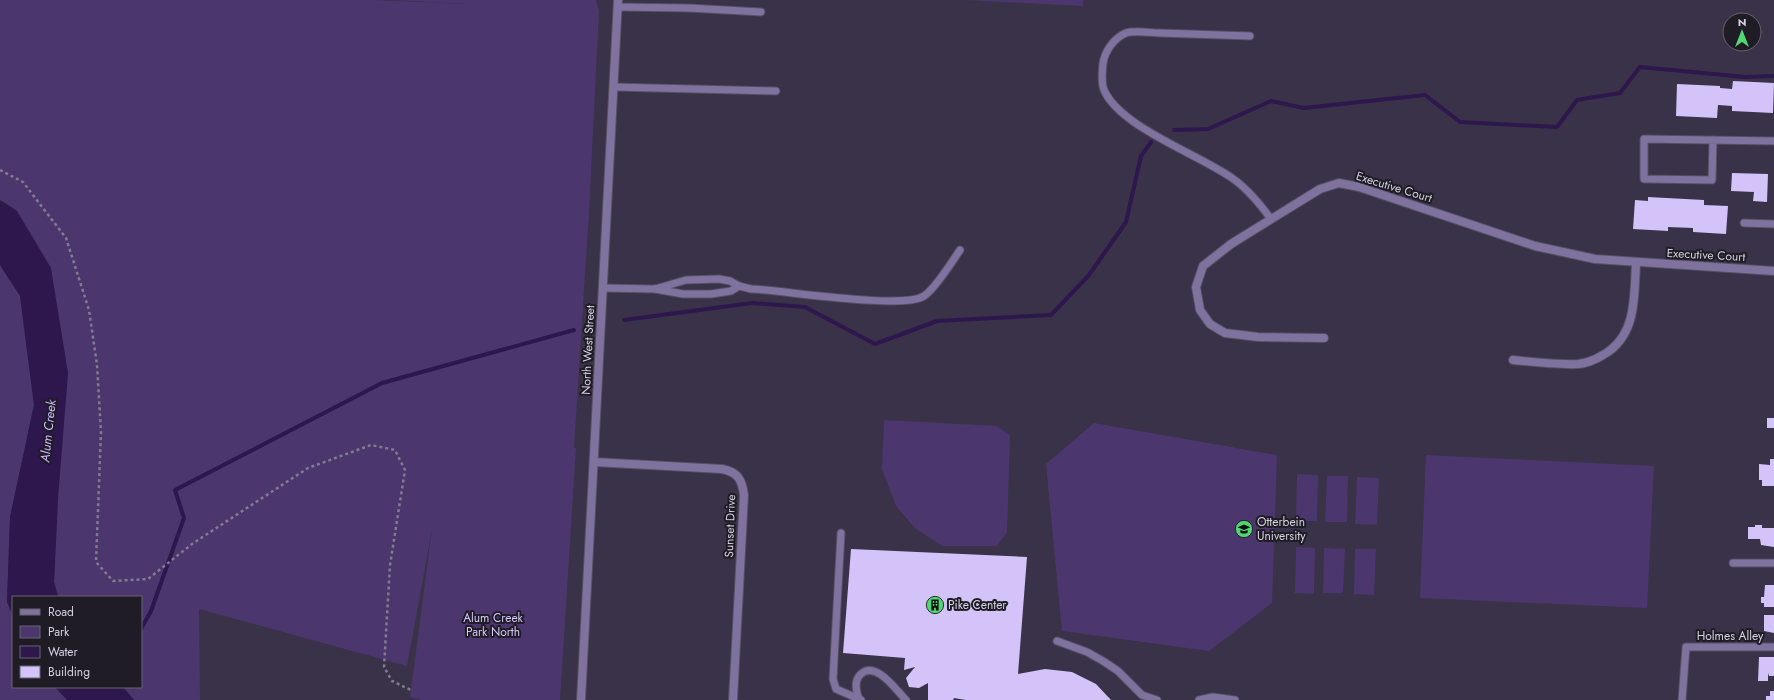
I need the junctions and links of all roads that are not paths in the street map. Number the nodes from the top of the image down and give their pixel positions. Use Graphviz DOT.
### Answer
graph roads {
  1 [pos="664,0"];
  2 [pos="618,3"];
  3 [pos="665,8"];
  4 [pos="761,12"];
  5 [pos="1250,36"];
  6 [pos="614,87"];
  7 [pos="776,91"];
  8 [pos="1712,140"];
  9 [pos="1774,141"];
  10 [pos="1271,219"];
  11 [pos="1744,223"];
  12 [pos="1774,224"];
  13 [pos="960,250"];
  14 [pos="1636,263"];
  15 [pos="1774,271"];
  16 [pos="739,286"];
  17 [pos="603,288"];
  18 [pos="655,289"];
  19 [pos="1324,338"];
  20 [pos="1514,360"];
  21 [pos="594,462"];
  22 [pos="841,533"];
  23 [pos="1733,563"];
  24 [pos="1774,563"];
  25 [pos="1057,641"];
  26 [pos="1774,647"];
  27 [pos="1141,697"];
  28 [pos="860,699"];
  29 [pos="581,700"];
  30 [pos="733,700"];
  31 [pos="906,700"];
  32 [pos="1157,700"];
  33 [pos="1199,700"];
  34 [pos="1235,700"];
  35 [pos="1682,700"];
  1 -- 3 [label="lane"];
  2 -- 3 [label="lane"];
  2 -- 6 [label="street, North West Street"];
  3 -- 4 [label="lane"];
  5 -- 10 [label="lane"];
  6 -- 7 [label="lane"];
  6 -- 17 [label="street, North West Street"];
  8 -- 8 [label="lane"];
  8 -- 9 [label="lane"];
  10 -- 14 [label="street, Executive Court"];
  10 -- 19 [label="street, Executive Court"];
  11 -- 12 [label="lane"];
  13 -- 16 [label="lane"];
  14 -- 15 [label="street, Executive Court"];
  14 -- 20 [label="street"];
  16 -- 18 [label="lane"];
  16 -- 18 [label="lane"];
  17 -- 18 [label="lane"];
  17 -- 21 [label="street, North West Street"];
  21 -- 29 [label="street, North West Street"];
  21 -- 30 [label="street, Sunset Drive"];
  22 -- 28 [label="lane"];
  23 -- 24 [label="lane"];
  25 -- 27 [label="lane"];
  26 -- 35 [label="lane, Holmes Alley"];
  27 -- 32 [label="lane"];
  28 -- 31 [label="lane"];
  33 -- 34 [label="lane"];
}
